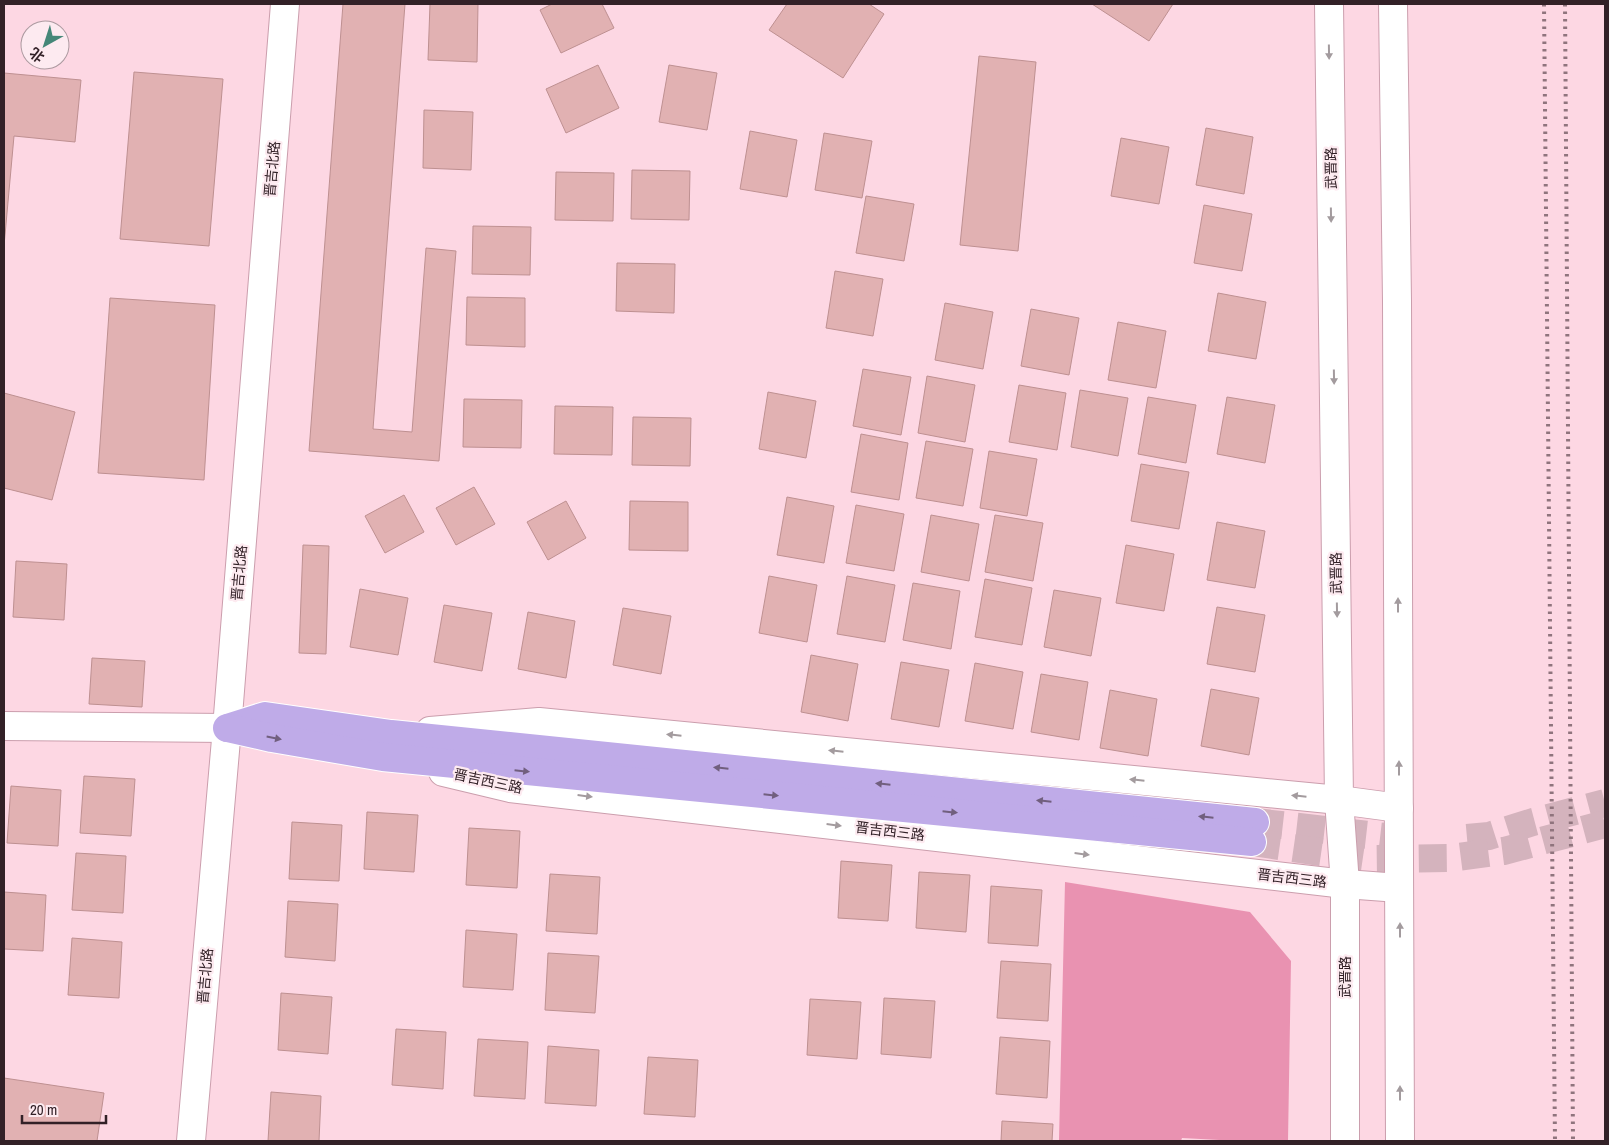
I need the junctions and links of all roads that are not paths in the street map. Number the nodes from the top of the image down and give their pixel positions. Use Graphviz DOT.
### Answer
graph roads {
  1 [pos="285,4"];
  2 [pos="1329,4"];
  3 [pos="1393,4"];
  4 [pos="4,726"];
  5 [pos="227,728"];
  6 [pos="387,746"];
  7 [pos="1339,800"];
  8 [pos="1399,808"];
  9 [pos="1253,832"];
  10 [pos="1345,884"];
  11 [pos="1400,888"];
  12 [pos="191,1141"];
  13 [pos="1345,1141"];
  14 [pos="1400,1141"];
  1 -- 5 [label="street, 晋吉北路"];
  2 -- 7 [label="street, 武晋路, one-way"];
  8 -- 3 [label="street, one-way"];
  4 -- 5 [label="street"];
  5 -- 6 [label="main road, 晋吉西三路"];
  5 -- 12 [label="street, 晋吉北路"];
  7 -- 6 [label="street, 晋吉西三路, one-way"];
  6 -- 9 [label="main road, 晋吉西三路"];
  6 -- 10 [label="street, 晋吉西三路, one-way"];
  7 -- 8 [label="street, 晋吉西三路"];
  7 -- 10 [label="street, 武晋路"];
  8 -- 11 [label="street"];
  10 -- 11 [label="street, 晋吉西三路"];
  10 -- 13 [label="street, 武晋路"];
  14 -- 11 [label="street, one-way"];
}
